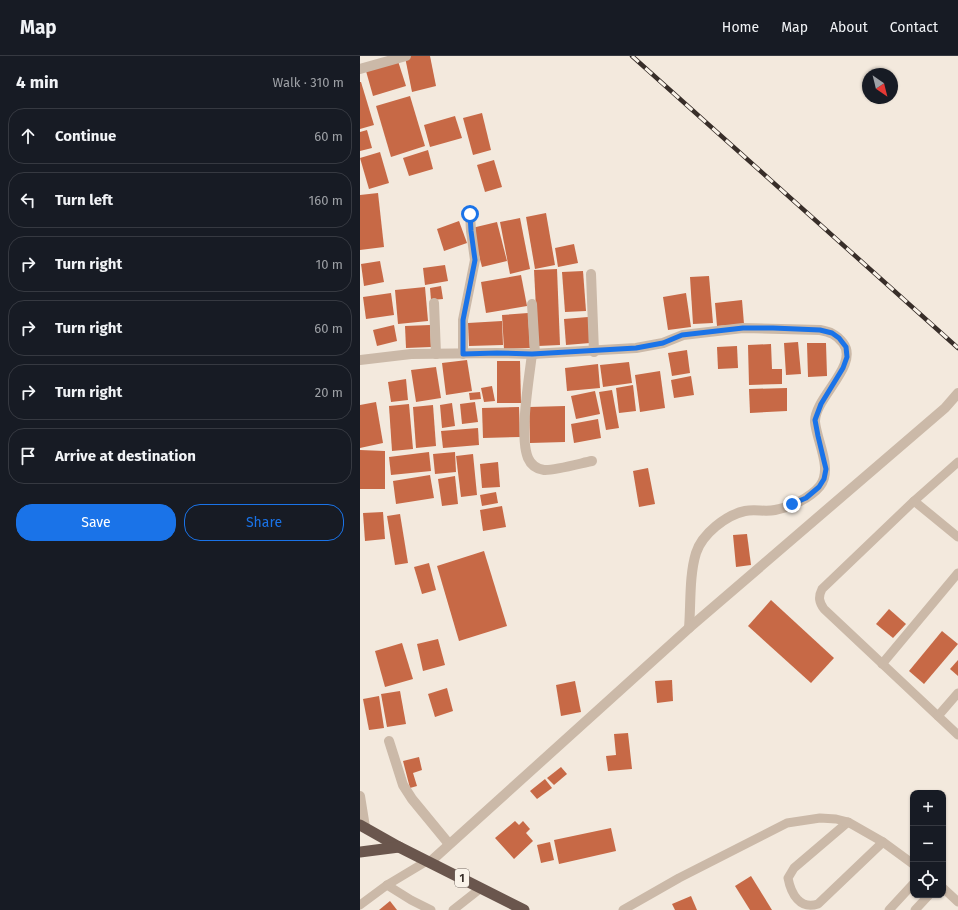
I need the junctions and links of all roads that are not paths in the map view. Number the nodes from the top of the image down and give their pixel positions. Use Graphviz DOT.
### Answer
graph roads {
  1 [pos="406,56"];
  2 [pos="360,69"];
  3 [pos="470,214"];
  4 [pos="591,274"];
  5 [pos="434,304"];
  6 [pos="532,304"];
  7 [pos="594,352"];
  8 [pos="436,354"];
  9 [pos="463,354"];
  10 [pos="534,354"];
  11 [pos="360,360"];
  12 [pos="958,393"];
  13 [pos="592,461"];
  14 [pos="958,462"];
  15 [pos="914,501"];
  16 [pos="958,537"];
  17 [pos="958,573"];
  18 [pos="689,628"];
  19 [pos="882,664"];
  20 [pos="958,693"];
  21 [pos="938,716"];
  22 [pos="958,735"];
  23 [pos="389,741"];
  24 [pos="360,796"];
  25 [pos="848,822"];
  26 [pos="362,826"];
  27 [pos="882,842"];
  28 [pos="449,844"];
  29 [pos="399,847"];
  30 [pos="360,852"];
  31 [pos="428,861"];
  32 [pos="910,862"];
  33 [pos="387,885"];
  34 [pos="910,887"];
  35 [pos="481,888"];
  36 [pos="946,891"];
  37 [pos="926,898"];
  38 [pos="958,902"];
  39 [pos="360,905"];
  40 [pos="431,910"];
  41 [pos="453,910"];
  42 [pos="524,910"];
  43 [pos="623,910"];
  44 [pos="889,910"];
  45 [pos="915,910"];
  1 -- 2 [label="street"];
  3 -- 9 [label="street"];
  4 -- 7 [label="street"];
  5 -- 8 [label="street"];
  6 -- 10 [label="street"];
  7 -- 10 [label="street"];
  7 -- 18 [label="street"];
  8 -- 9 [label="street"];
  8 -- 11 [label="street"];
  9 -- 10 [label="street"];
  10 -- 13 [label="street"];
  12 -- 18 [label="street"];
  14 -- 15 [label="lane"];
  15 -- 16 [label="lane"];
  15 -- 19 [label="lane"];
  17 -- 19 [label="lane"];
  18 -- 28 [label="street"];
  19 -- 21 [label="lane"];
  20 -- 21 [label="lane"];
  21 -- 22 [label="lane"];
  23 -- 28 [label="street"];
  24 -- 26 [label="street"];
  25 -- 27 [label="lane"];
  25 -- 27 [label="lane"];
  25 -- 43 [label="lane"];
  26 -- 29 [label="highway, 1"];
  27 -- 32 [label="lane"];
  28 -- 31 [label="street"];
  29 -- 30 [label="highway"];
  29 -- 31 [label="highway, 1"];
  31 -- 33 [label="lane"];
  31 -- 35 [label="highway, 1"];
  33 -- 39 [label="lane"];
  33 -- 40 [label="lane"];
  34 -- 44 [label="lane"];
  35 -- 41 [label="lane"];
  35 -- 42 [label="highway, 1"];
  36 -- 38 [label="lane"];
  37 -- 45 [label="lane"];
}
